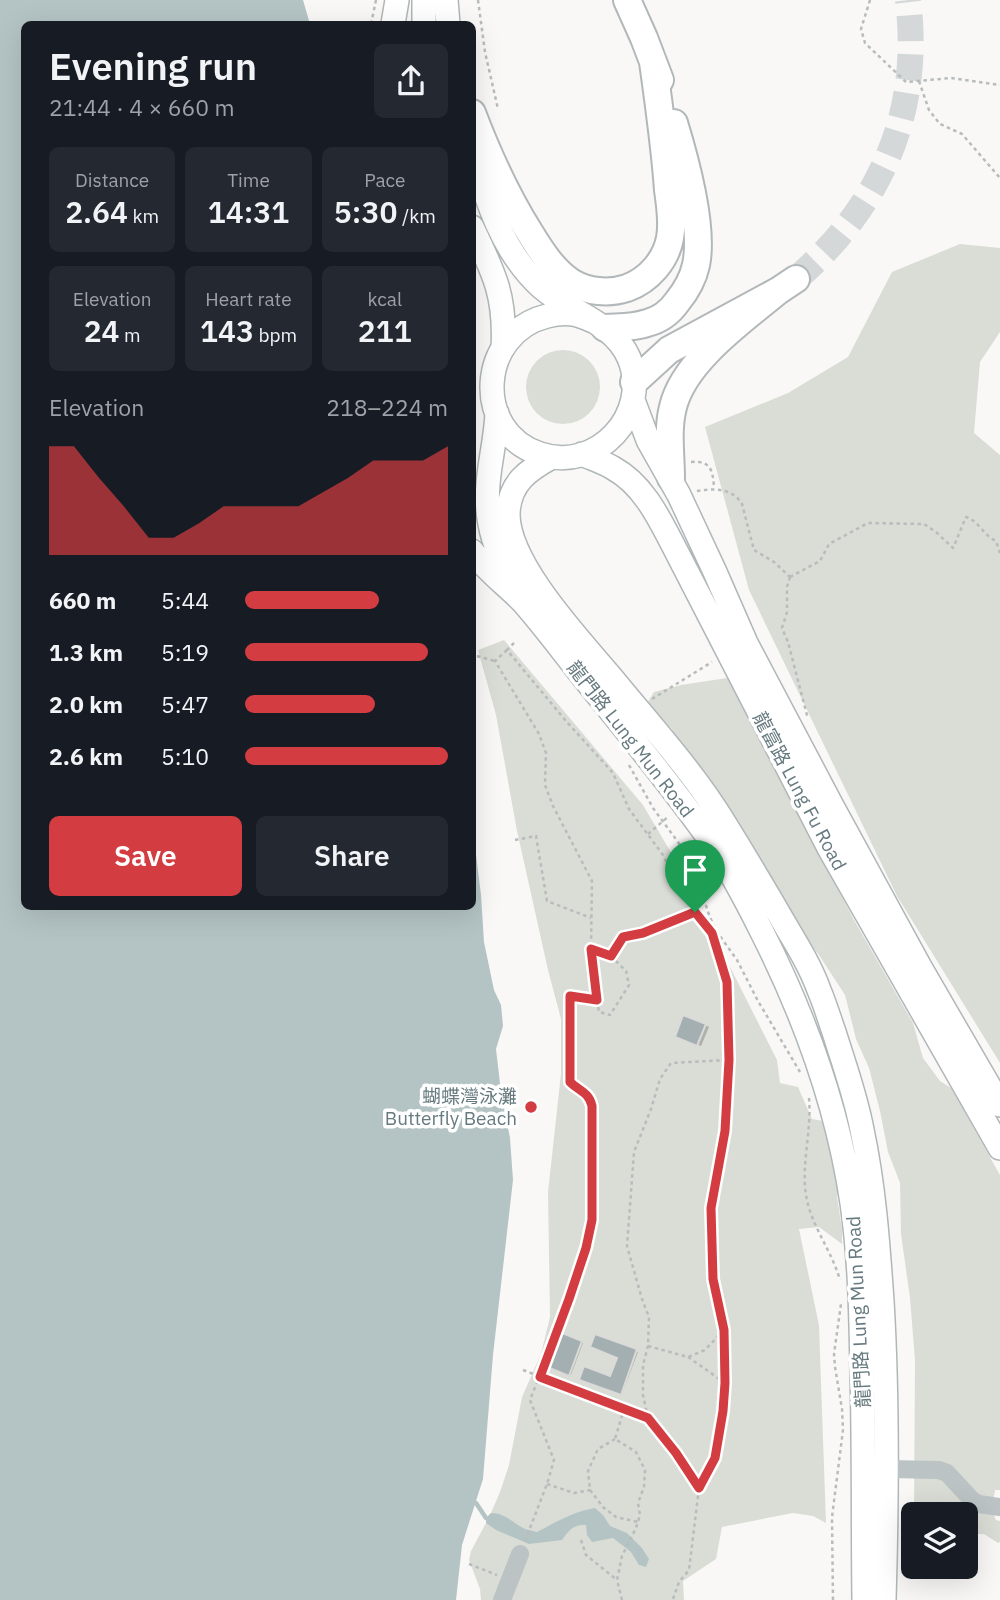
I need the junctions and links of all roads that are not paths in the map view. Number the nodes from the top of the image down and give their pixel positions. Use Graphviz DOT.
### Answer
graph roads {
  1 [pos="397,0"];
  2 [pos="424,0"];
  3 [pos="446,0"];
  4 [pos="627,0"];
  5 [pos="394,21"];
  6 [pos="424,21"];
  7 [pos="448,21"];
  8 [pos="653,62"];
  9 [pos="485,111"];
  10 [pos="476,163"];
  11 [pos="476,235"];
  12 [pos="599,324"];
  13 [pos="503,348"];
  14 [pos="634,391"];
  15 [pos="497,413"];
  16 [pos="582,454"];
  17 [pos="552,457"];
  18 [pos="678,472"];
  19 [pos="476,556"];
  20 [pos="530,594"];
  21 [pos="1000,1105"];
  22 [pos="1000,1148"];
  23 [pos="887,1469"];
  24 [pos="1000,1507"];
  25 [pos="520,1554"];
  26 [pos="502,1600"];
  27 [pos="864,1600"];
  28 [pos="884,1600"];
  1 -- 5 [label="main road"];
  2 -- 6 [label="main road"];
  3 -- 7 [label="main road"];
  4 -- 8 [label="highway"];
  8 -- 9 [label="highway"];
  8 -- 12 [label="highway"];
  10 -- 12 [label="main road, 龍富路 Lung Fu Road"];
  11 -- 13 [label="main road"];
  12 -- 13 [label="main road"];
  12 -- 14 [label="main road, 龍富路 Lung Fu Road"];
  13 -- 15 [label="main road"];
  14 -- 16 [label="main road"];
  14 -- 18 [label="main road, 龍富路 Lung Fu Road"];
  14 -- 18 [label="highway"];
  15 -- 17 [label="main road"];
  15 -- 20 [label="main road"];
  16 -- 17 [label="main road"];
  16 -- 22 [label="main road, 龍富路 Lung Fu Road"];
  17 -- 20 [label="main road"];
  18 -- 21 [label="main road, 龍富路 Lung Fu Road"];
  19 -- 20 [label="main road, 龍門路 Lung Mun Road"];
  20 -- 23 [label="main road, 龍門路 Lung Mun Road"];
  20 -- 27 [label="main road, 龍門路 Lung Mun Road"];
  23 -- 24 [label="street"];
  23 -- 28 [label="main road, 龍門路 Lung Mun Road"];
  25 -- 26 [label="street"];
}
